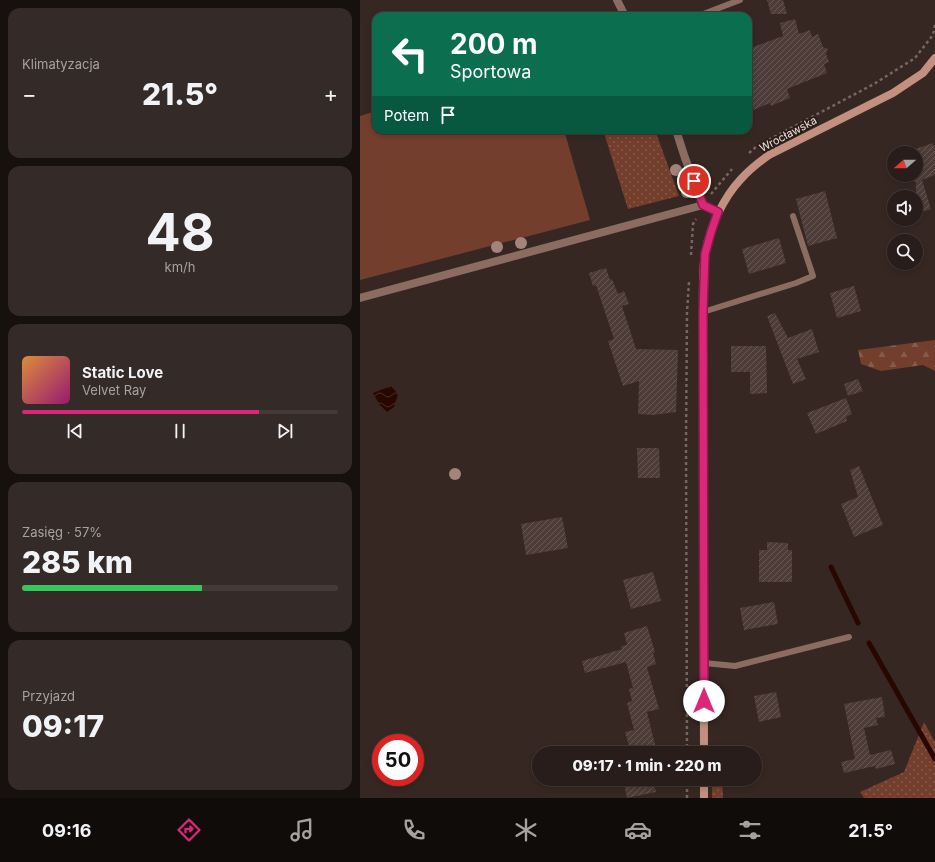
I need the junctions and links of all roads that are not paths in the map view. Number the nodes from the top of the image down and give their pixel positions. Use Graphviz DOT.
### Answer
graph roads {
  1 [pos="617,0"];
  2 [pos="737,1"];
  3 [pos="623,12"];
  4 [pos="708,12"];
  5 [pos="935,58"];
  6 [pos="677,134"];
  7 [pos="703,205"];
  8 [pos="718,212"];
  9 [pos="793,216"];
  10 [pos="360,298"];
  11 [pos="703,312"];
  12 [pos="849,637"];
  13 [pos="704,663"];
  14 [pos="704,746"];
  15 [pos="704,786"];
  16 [pos="704,798"];
  1 -- 3 [label="street"];
  2 -- 4 [label="lane"];
  5 -- 8 [label="main road, Wrocławska"];
  6 -- 7 [label="street"];
  7 -- 8 [label="street"];
  7 -- 10 [label="street"];
  8 -- 11 [label="main road, Wrocławska"];
  9 -- 11 [label="lane"];
  11 -- 13 [label="main road, Wrocławska"];
  12 -- 13 [label="lane"];
  13 -- 14 [label="main road, Wrocławska"];
  15 -- 16 [label="main road"];
}
